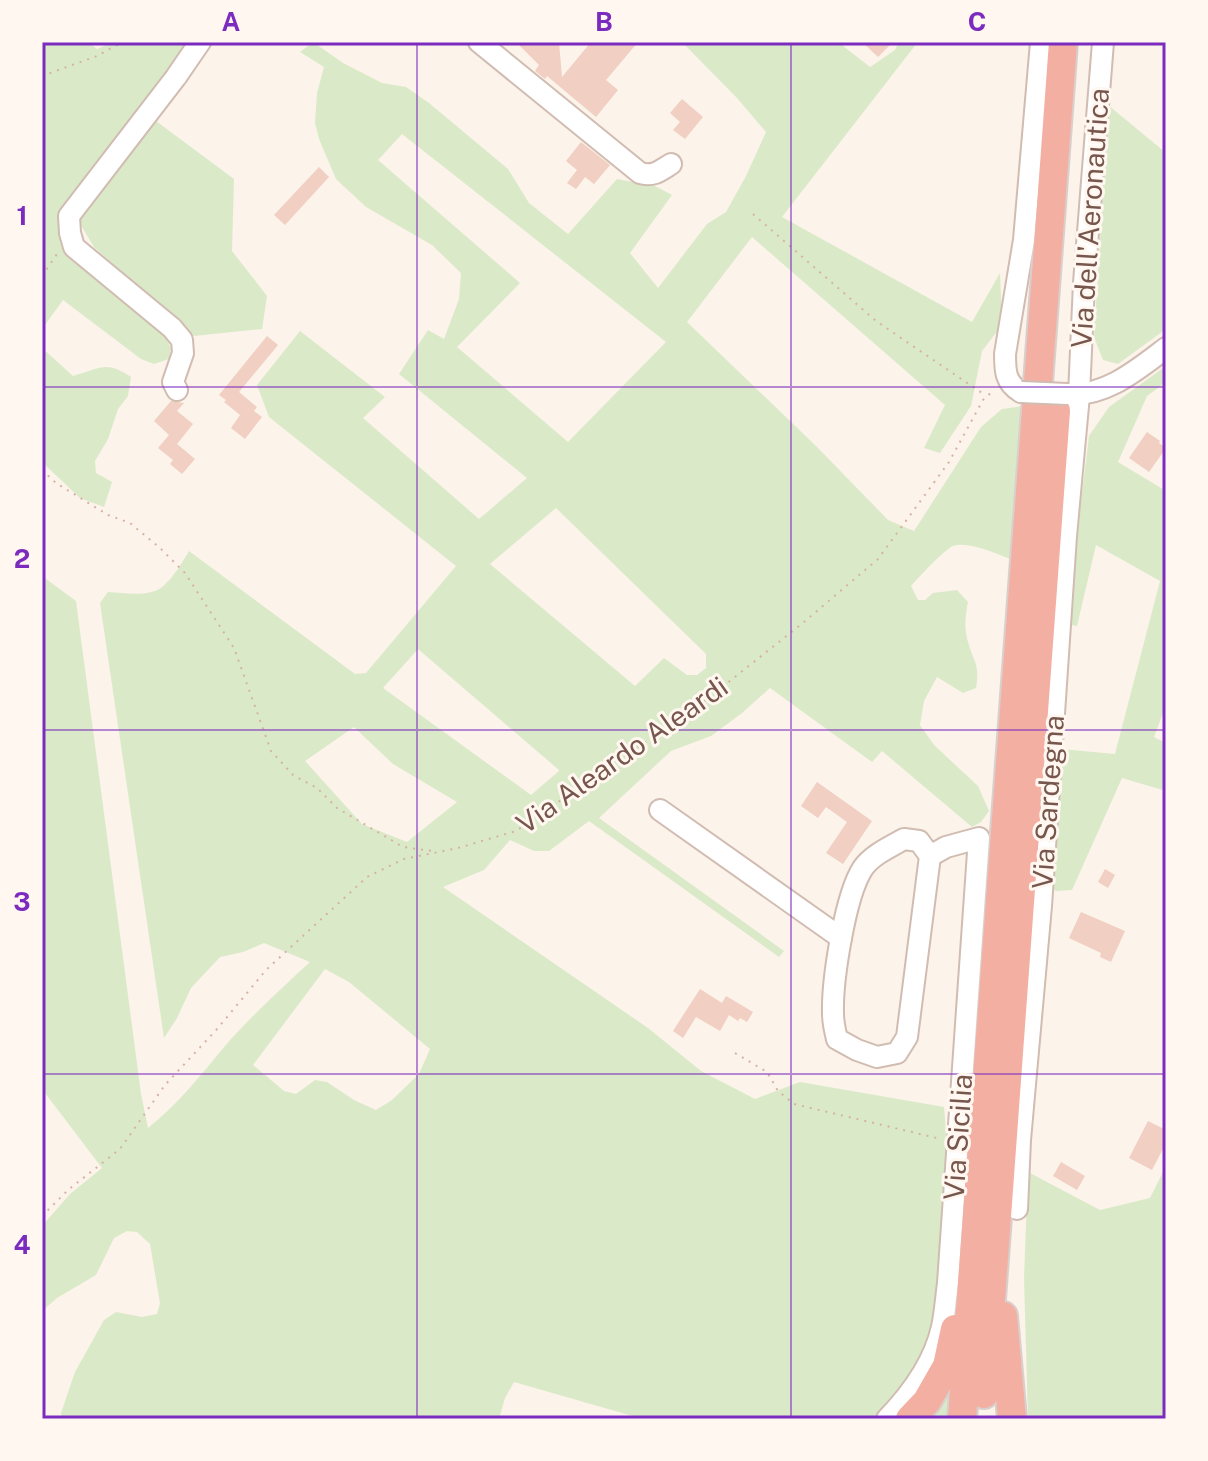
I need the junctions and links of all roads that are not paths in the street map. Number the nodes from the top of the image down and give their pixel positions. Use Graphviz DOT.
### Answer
graph roads {
  1 [pos="200,42"];
  2 [pos="479,42"];
  3 [pos="1041,42"];
  4 [pos="1063,42"];
  5 [pos="1083,42"];
  6 [pos="1103,42"];
  7 [pos="671,164"];
  8 [pos="1166,348"];
  9 [pos="177,390"];
  10 [pos="1073,395"];
  11 [pos="660,810"];
  12 [pos="930,856"];
  13 [pos="841,938"];
  14 [pos="1017,1209"];
  15 [pos="986,1236"];
  16 [pos="1003,1309"];
  17 [pos="887,1419"];
  18 [pos="910,1419"];
  19 [pos="962,1419"];
  20 [pos="982,1419"];
  21 [pos="998,1419"];
  22 [pos="1012,1419"];
  1 -- 9 [label="street"];
  2 -- 7 [label="street"];
  3 -- 10 [label="street, bridge"];
  4 -- 15 [label="highway"];
  5 -- 15 [label="highway"];
  6 -- 10 [label="street, Via dell'Aeronautica"];
  8 -- 10 [label="street"];
  10 -- 14 [label="street, Via Sardegna"];
  11 -- 13 [label="street"];
  12 -- 13 [label="street"];
  12 -- 13 [label="street"];
  12 -- 17 [label="street, Via Sicilia"];
  15 -- 16 [label="highway"];
  15 -- 18 [label="highway"];
  15 -- 19 [label="highway"];
  15 -- 20 [label="highway"];
  16 -- 21 [label="highway"];
  16 -- 22 [label="highway"];
}
